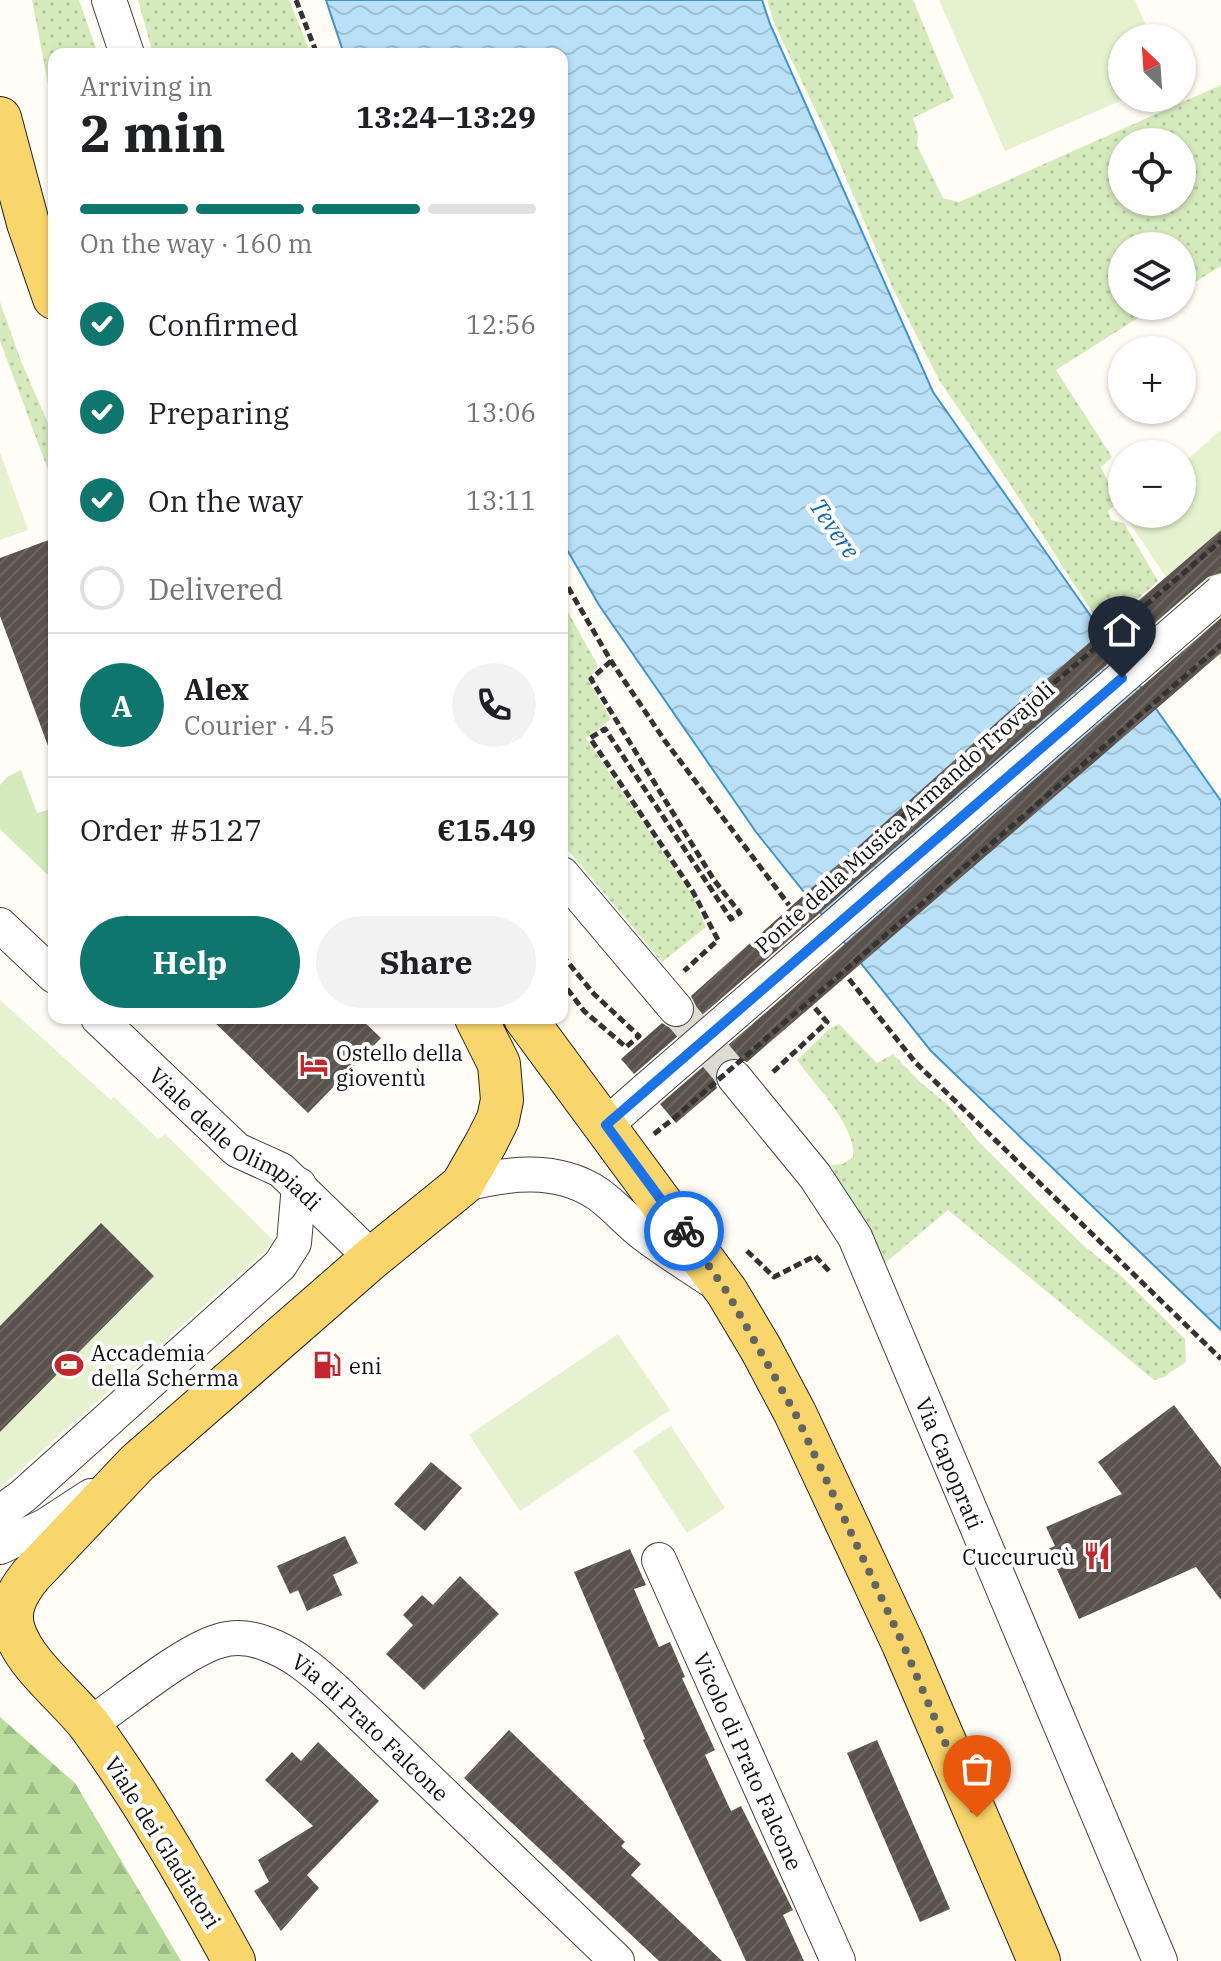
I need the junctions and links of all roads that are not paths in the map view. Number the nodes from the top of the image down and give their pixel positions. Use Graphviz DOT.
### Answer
graph roads {
  1 [pos="109,0"];
  2 [pos="125,48"];
  3 [pos="0,118"];
  4 [pos="48,281"];
  5 [pos="1221,592"];
  6 [pos="568,880"];
  7 [pos="0,925"];
  8 [pos="48,970"];
  9 [pos="677,992"];
  10 [pos="104,1024"];
  11 [pos="479,1024"];
  12 [pos="530,1024"];
  13 [pos="734,1077"];
  14 [pos="606,1125"];
  15 [pos="299,1185"];
  16 [pos="462,1185"];
  17 [pos="372,1258"];
  18 [pos="727,1292"];
  19 [pos="137,1463"];
  20 [pos="0,1513"];
  21 [pos="0,1547"];
  22 [pos="659,1560"];
  23 [pos="17,1662"];
  24 [pos="89,1725"];
  25 [pos="234,1961"];
  26 [pos="617,1961"];
  27 [pos="838,1961"];
  28 [pos="1039,1961"];
  29 [pos="1160,1961"];
  1 -- 2 [label="street"];
  3 -- 4 [label="main road"];
  5 -- 14 [label="street, Ponte della Musica Armando Trovajoli, bridge"];
  6 -- 9 [label="street"];
  7 -- 8 [label="street"];
  10 -- 15 [label="street, Viale delle Olimpiadi"];
  11 -- 16 [label="main road"];
  12 -- 14 [label="main road"];
  13 -- 29 [label="street, Via Capoprati"];
  14 -- 18 [label="main road"];
  15 -- 17 [label="street, Viale delle Olimpiadi"];
  15 -- 20 [label="street"];
  16 -- 17 [label="main road, Viale dei Gladiatori"];
  16 -- 18 [label="street"];
  17 -- 19 [label="main road, Viale dei Gladiatori"];
  18 -- 28 [label="main road"];
  19 -- 21 [label="street"];
  19 -- 23 [label="main road, Viale dei Gladiatori"];
  22 -- 27 [label="street, Vicolo di Prato Falcone"];
  23 -- 24 [label="main road, Viale dei Gladiatori"];
  24 -- 25 [label="main road, Viale dei Gladiatori"];
  24 -- 26 [label="street, Via di Prato Falcone"];
}
